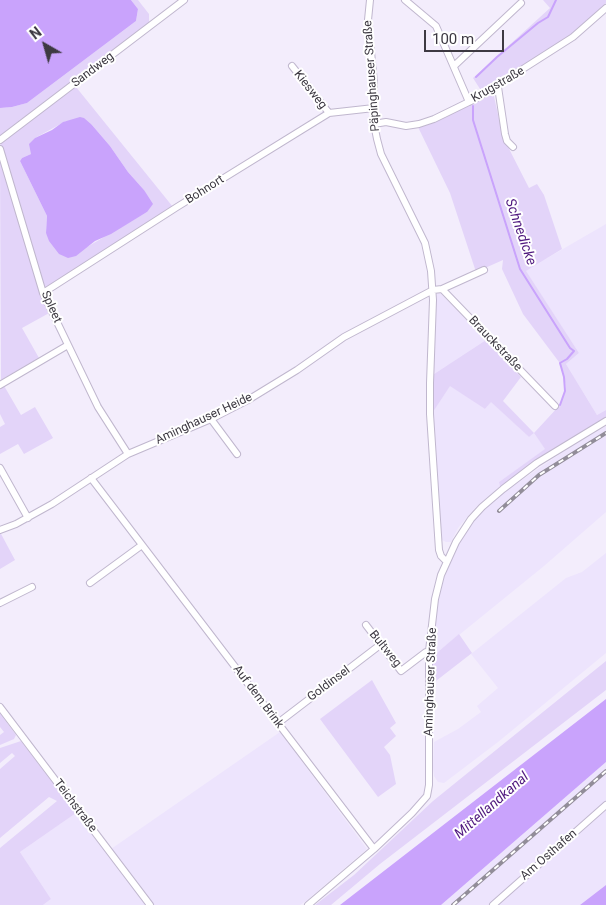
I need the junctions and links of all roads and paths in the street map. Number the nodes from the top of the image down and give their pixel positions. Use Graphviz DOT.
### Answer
graph roads {
  1 [pos="184,0"];
  2 [pos="370,0"];
  3 [pos="405,0"];
  4 [pos="521,3"];
  5 [pos="606,8"];
  6 [pos="292,66"];
  7 [pos="454,66"];
  8 [pos="498,87"];
  9 [pos="468,102"];
  10 [pos="374,108"];
  11 [pos="328,113"];
  12 [pos="374,124"];
  13 [pos="0,140"];
  14 [pos="513,146"];
  15 [pos="0,149"];
  16 [pos="484,270"];
  17 [pos="442,289"];
  18 [pos="433,290"];
  19 [pos="44,293"];
  20 [pos="68,345"];
  21 [pos="0,385"];
  22 [pos="555,406"];
  23 [pos="211,419"];
  24 [pos="606,421"];
  25 [pos="128,454"];
  26 [pos="237,454"];
  27 [pos="0,468"];
  28 [pos="91,478"];
  29 [pos="28,518"];
  30 [pos="0,530"];
  31 [pos="142,545"];
  32 [pos="446,561"];
  33 [pos="90,583"];
  34 [pos="32,587"];
  35 [pos="0,603"];
  36 [pos="366,626"];
  37 [pos="380,645"];
  38 [pos="429,651"];
  39 [pos="0,708"];
  40 [pos="278,723"];
  41 [pos="606,805"];
  42 [pos="374,849"];
  43 [pos="146,904"];
  44 [pos="308,905"];
  45 [pos="492,905"];
  1 -- 13 [label="street, Sandweg"];
  2 -- 10 [label="street, Päpinghauser Straße"];
  3 -- 7 [label="street"];
  4 -- 7 [label="street"];
  5 -- 8 [label="street, Krugstraße"];
  6 -- 11 [label="street, Kiesweg"];
  7 -- 9 [label="street"];
  8 -- 9 [label="street, Krugstraße"];
  8 -- 14 [label="street"];
  9 -- 12 [label="street, Krugstraße"];
  10 -- 11 [label="street, Bohnort"];
  10 -- 12 [label="street, Päpinghauser Straße"];
  11 -- 19 [label="street, Bohnort"];
  12 -- 18 [label="street, Päpinghauser Straße"];
  15 -- 19 [label="street, Spleet"];
  16 -- 17 [label="street"];
  17 -- 18 [label="street"];
  17 -- 22 [label="street, Brauckstraße"];
  18 -- 23 [label="street, Aminghauser Heide"];
  18 -- 32 [label="street"];
  19 -- 20 [label="street, Spleet"];
  20 -- 21 [label="street"];
  20 -- 25 [label="street, Spleet"];
  23 -- 25 [label="street, Aminghauser Heide"];
  23 -- 26 [label="street"];
  24 -- 32 [label="street, Aminghauser Straße"];
  25 -- 28 [label="street, Aminghauser Heide"];
  27 -- 29 [label="street"];
  28 -- 29 [label="street, Aminghauser Heide"];
  28 -- 31 [label="street, Auf dem Brink"];
  29 -- 30 [label="street, Aminghauser Heide"];
  31 -- 33 [label="street"];
  31 -- 40 [label="street, Auf dem Brink"];
  32 -- 38 [label="street, Aminghauser Straße"];
  34 -- 35 [label="street"];
  36 -- 37 [label="street, Bultweg"];
  37 -- 38 [label="street, Bultweg"];
  37 -- 40 [label="street, Goldinsel"];
  38 -- 42 [label="street, Aminghauser Straße"];
  39 -- 43 [label="street, Teichstraße"];
  40 -- 42 [label="street, Auf dem Brink"];
  41 -- 45 [label="street, Am Osthafen"];
  42 -- 44 [label="street, Aminghauser Straße"];
}
